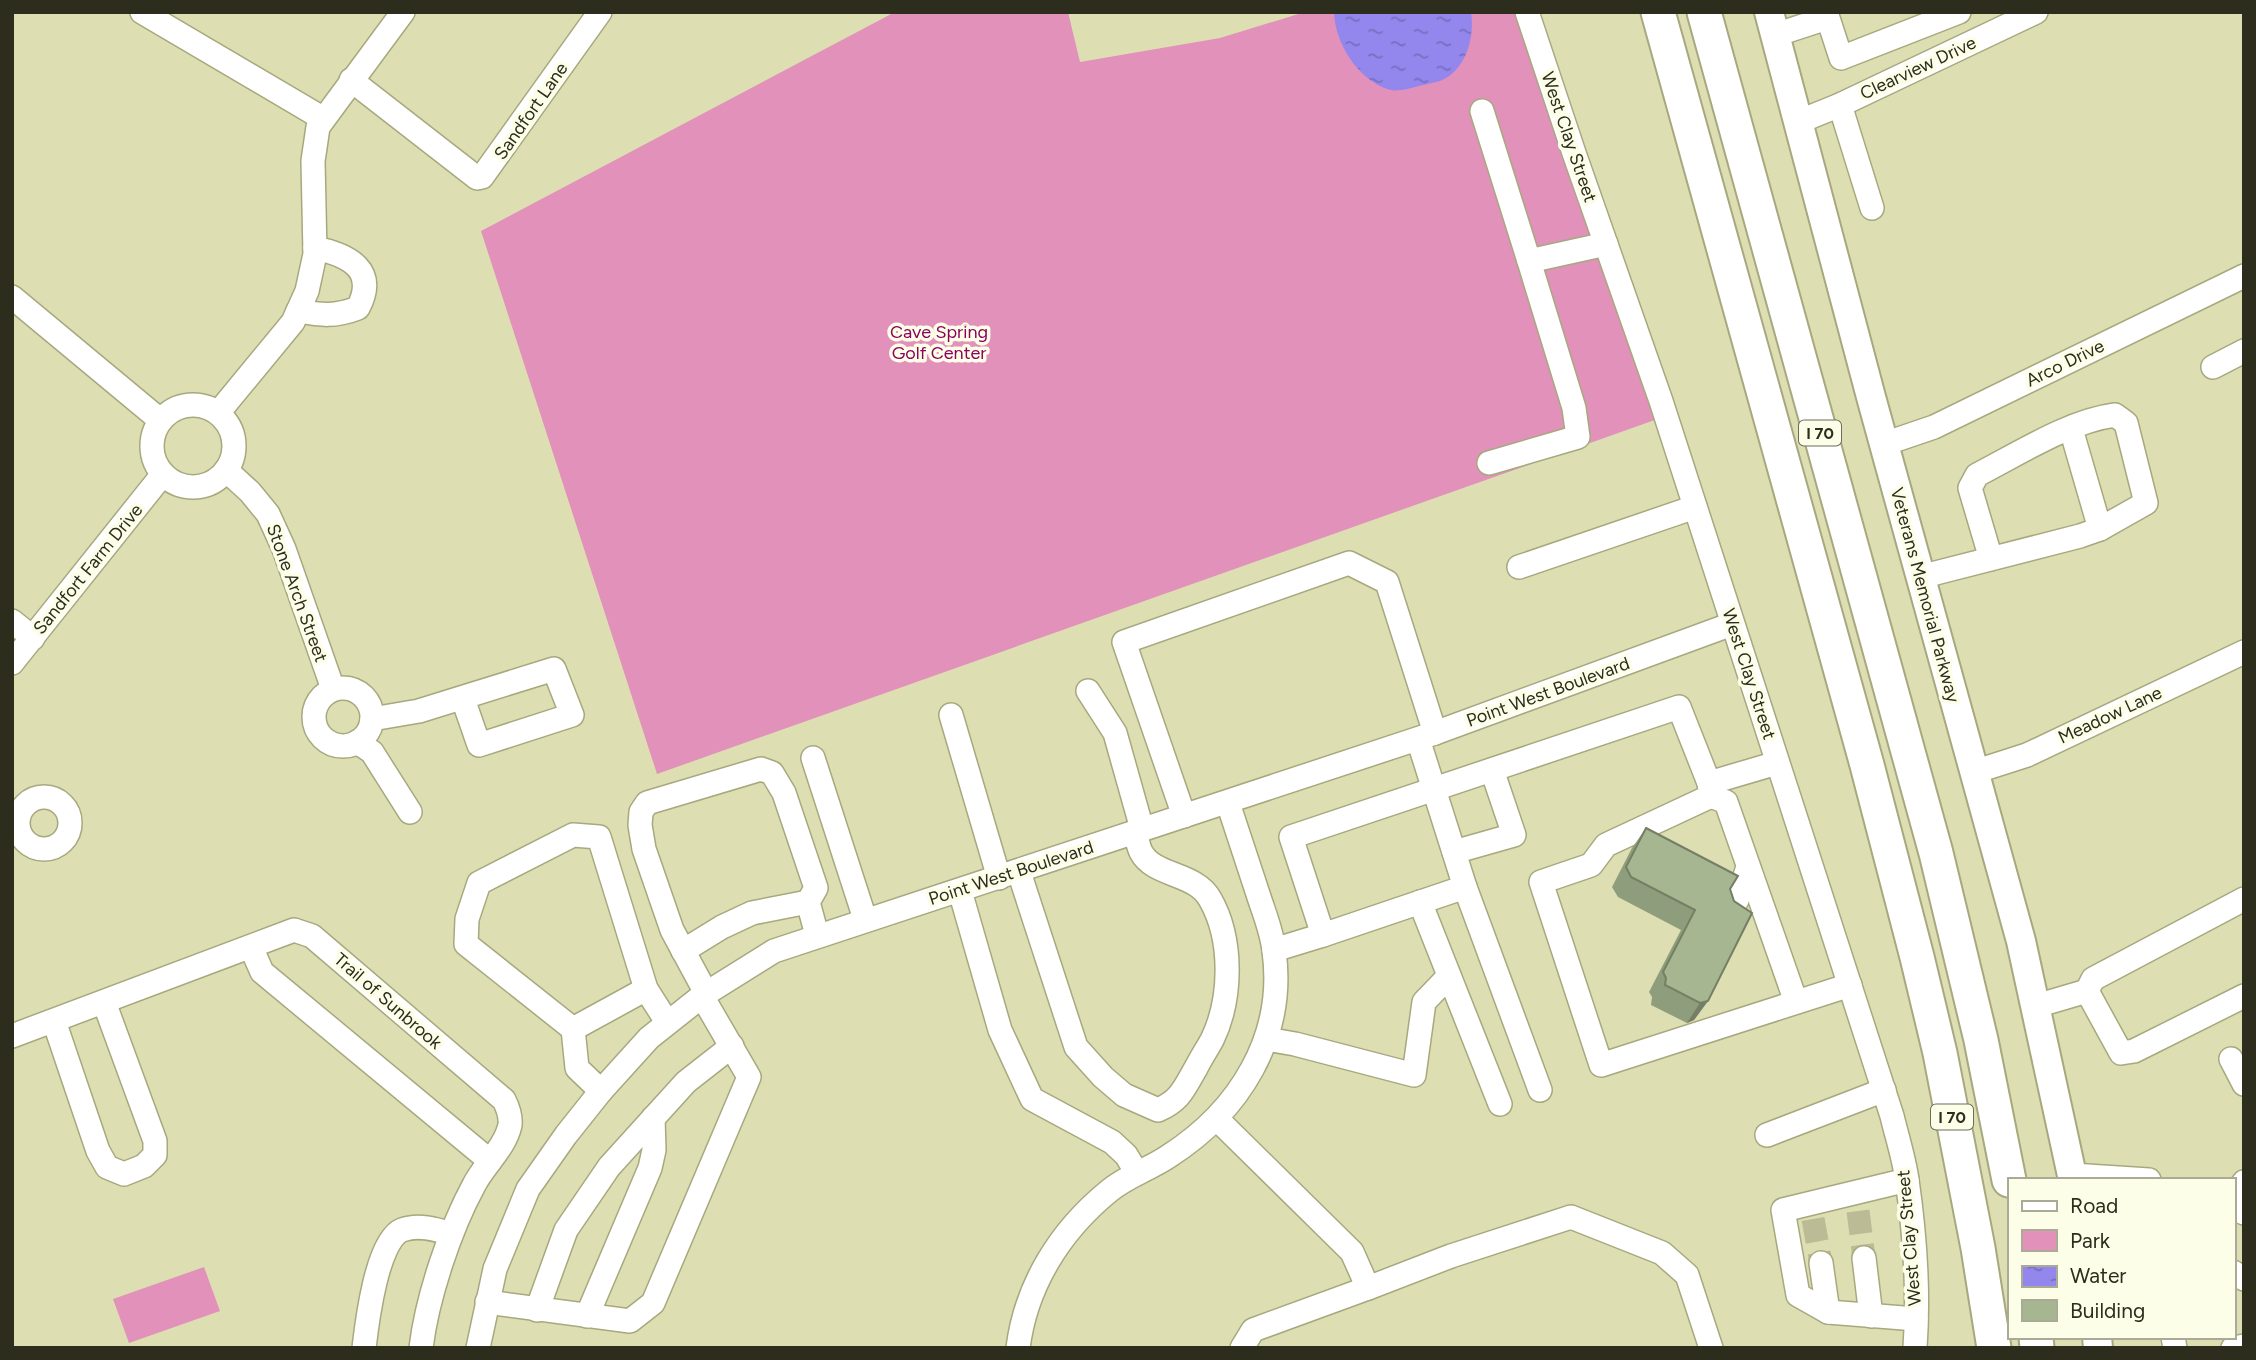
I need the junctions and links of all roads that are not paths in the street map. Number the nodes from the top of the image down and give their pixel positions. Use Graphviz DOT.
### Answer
graph roads {
  1 [pos="142,12"];
  2 [pos="403,12"];
  3 [pos="600,12"];
  4 [pos="1527,12"];
  5 [pos="1658,12"];
  6 [pos="1704,12"];
  7 [pos="1959,12"];
  8 [pos="2036,12"];
  9 [pos="1827,15"];
  10 [pos="1772,24"];
  11 [pos="351,80"];
  12 [pos="1840,105"];
  13 [pos="1482,111"];
  14 [pos="322,118"];
  15 [pos="1798,122"];
  16 [pos="1872,208"];
  17 [pos="1606,244"];
  18 [pos="315,248"];
  19 [pos="1529,261"];
  20 [pos="2244,276"];
  21 [pos="12,297"];
  22 [pos="298,311"];
  23 [pos="2244,351"];
  24 [pos="2213,367"];
  25 [pos="218,413"];
  26 [pos="160,420"];
  27 [pos="2071,429"];
  28 [pos="1884,444"];
  29 [pos="1489,463"];
  30 [pos="226,470"];
  31 [pos="163,474"];
  32 [pos="1695,507"];
  33 [pos="2100,529"];
  34 [pos="1991,559"];
  35 [pos="1519,567"];
  36 [pos="1920,577"];
  37 [pos="12,621"];
  38 [pos="1732,624"];
  39 [pos="33,638"];
  40 [pos="2244,652"];
  41 [pos="12,663"];
  42 [pos="333,689"];
  43 [pos="1088,691"];
  44 [pos="463,699"];
  45 [pos="951,715"];
  46 [pos="372,719"];
  47 [pos="1427,736"];
  48 [pos="356,742"];
  49 [pos="813,758"];
  50 [pos="1777,763"];
  51 [pos="1492,770"];
  52 [pos="1974,772"];
  53 [pos="1435,789"];
  54 [pos="1710,790"];
  55 [pos="1228,803"];
  56 [pos="410,812"];
  57 [pos="1184,816"];
  58 [pos="1139,830"];
  59 [pos="1454,852"];
  60 [pos="1748,867"];
  61 [pos="1009,875"];
  62 [pos="1465,887"];
  63 [pos="960,891"];
  64 [pos="2244,899"];
  65 [pos="1737,900"];
  66 [pos="808,902"];
  67 [pos="1420,902"];
  68 [pos="865,919"];
  69 [pos="1746,922"];
  70 [pos="817,935"];
  71 [pos="1324,936"];
  72 [pos="1773,937"];
  73 [pos="251,947"];
  74 [pos="1274,950"];
  75 [pos="683,951"];
  76 [pos="1449,976"];
  77 [pos="1850,985"];
  78 [pos="646,989"];
  79 [pos="2087,991"];
  80 [pos="704,995"];
  81 [pos="2244,996"];
  82 [pos="104,1002"];
  83 [pos="1796,1002"];
  84 [pos="2036,1006"];
  85 [pos="54,1021"];
  86 [pos="667,1022"];
  87 [pos="573,1029"];
  88 [pos="12,1037"];
  89 [pos="1266,1039"];
  90 [pos="732,1046"];
  91 [pos="2231,1059"];
  92 [pos="2244,1084"];
  93 [pos="1540,1090"];
  94 [pos="1884,1090"];
  95 [pos="601,1091"];
  96 [pos="1500,1104"];
  97 [pos="1165,1107"];
  98 [pos="653,1118"];
  99 [pos="1209,1126"];
  100 [pos="1767,1135"];
  101 [pos="490,1161"];
  102 [pos="1137,1173"];
  103 [pos="2073,1177"];
  104 [pos="2010,1178"];
  105 [pos="2098,1178"];
  106 [pos="1907,1180"];
  107 [pos="451,1234"];
  108 [pos="1864,1258"];
  109 [pos="1821,1263"];
  110 [pos="1368,1288"];
  111 [pos="487,1302"];
  112 [pos="537,1310"];
  113 [pos="1828,1312"];
  114 [pos="1871,1315"];
  115 [pos="587,1316"];
  116 [pos="1916,1319"];
  117 [pos="2244,1346"];
  118 [pos="364,1348"];
  119 [pos="421,1348"];
  120 [pos="478,1348"];
  121 [pos="1018,1348"];
  122 [pos="1242,1348"];
  123 [pos="1711,1348"];
  124 [pos="1915,1348"];
  125 [pos="1994,1348"];
  126 [pos="2233,1348"];
  1 -- 14 [label="street"];
  2 -- 11 [label="street"];
  3 -- 11 [label="street, Sandfort Lane"];
  4 -- 17 [label="street, West Clay Street"];
  5 -- 125 [label="highway, I 70"];
  6 -- 104 [label="highway, I 70"];
  7 -- 9 [label="street"];
  8 -- 12 [label="street, Clearview Drive"];
  9 -- 10 [label="street"];
  10 -- 15 [label="main road, Veterans Memorial Parkway"];
  11 -- 14 [label="street"];
  12 -- 15 [label="street, Clearview Drive"];
  12 -- 16 [label="street"];
  13 -- 19 [label="street"];
  14 -- 18 [label="street"];
  15 -- 28 [label="main road, Veterans Memorial Parkway"];
  17 -- 19 [label="street"];
  17 -- 32 [label="street, West Clay Street"];
  18 -- 22 [label="street"];
  18 -- 22 [label="street"];
  19 -- 29 [label="street"];
  20 -- 28 [label="street, Arco Drive"];
  21 -- 26 [label="street"];
  22 -- 25 [label="street"];
  23 -- 24 [label="street"];
  25 -- 26 [label="street"];
  25 -- 30 [label="street"];
  26 -- 31 [label="street"];
  27 -- 33 [label="street"];
  27 -- 33 [label="street"];
  27 -- 34 [label="street"];
  28 -- 36 [label="main road, Veterans Memorial Parkway"];
  30 -- 31 [label="street"];
  30 -- 42 [label="street, Stone Arch Street"];
  31 -- 39 [label="street, Sandfort Farm Drive"];
  32 -- 35 [label="street"];
  32 -- 38 [label="street, West Clay Street"];
  33 -- 34 [label="street"];
  34 -- 36 [label="street"];
  36 -- 52 [label="main road, Veterans Memorial Parkway"];
  37 -- 39 [label="street"];
  38 -- 47 [label="street, Point West Boulevard"];
  38 -- 50 [label="street, West Clay Street"];
  39 -- 41 [label="street, Sandfort Farm Drive"];
  40 -- 52 [label="street, Meadow Lane"];
  42 -- 46 [label="street"];
  42 -- 48 [label="street"];
  43 -- 58 [label="street"];
  44 -- 44 [label="street"];
  44 -- 46 [label="street"];
  45 -- 61 [label="street"];
  46 -- 48 [label="street"];
  47 -- 53 [label="street"];
  47 -- 55 [label="street, Point West Boulevard"];
  47 -- 57 [label="street"];
  48 -- 56 [label="street"];
  49 -- 68 [label="street"];
  50 -- 54 [label="street"];
  50 -- 77 [label="street, West Clay Street"];
  51 -- 53 [label="street"];
  51 -- 54 [label="street"];
  51 -- 59 [label="street"];
  52 -- 84 [label="main road, Veterans Memorial Parkway"];
  53 -- 59 [label="street"];
  53 -- 71 [label="street"];
  54 -- 60 [label="street"];
  54 -- 83 [label="street"];
  55 -- 57 [label="street, Point West Boulevard"];
  55 -- 74 [label="street"];
  57 -- 58 [label="street, Point West Boulevard"];
  58 -- 61 [label="street, Point West Boulevard"];
  58 -- 97 [label="street"];
  59 -- 62 [label="street"];
  60 -- 65 [label="street"];
  60 -- 72 [label="street"];
  61 -- 63 [label="street, Point West Boulevard"];
  61 -- 97 [label="street"];
  62 -- 67 [label="street"];
  62 -- 93 [label="street"];
  63 -- 68 [label="street, Point West Boulevard"];
  63 -- 102 [label="street"];
  64 -- 79 [label="street"];
  66 -- 70 [label="street"];
  66 -- 75 [label="street"];
  66 -- 75 [label="street"];
  67 -- 71 [label="street"];
  67 -- 76 [label="street"];
  68 -- 70 [label="street, Point West Boulevard"];
  69 -- 72 [label="street"];
  70 -- 80 [label="street, Point West Boulevard"];
  71 -- 74 [label="street"];
  72 -- 83 [label="street"];
  73 -- 82 [label="street, Trail of Sunbrook"];
  73 -- 101 [label="street"];
  73 -- 101 [label="street, Trail of Sunbrook"];
  74 -- 89 [label="street"];
  75 -- 80 [label="street"];
  76 -- 89 [label="street"];
  76 -- 96 [label="street"];
  77 -- 83 [label="street"];
  77 -- 94 [label="street, West Clay Street"];
  78 -- 86 [label="street"];
  78 -- 87 [label="street"];
  78 -- 87 [label="street"];
  79 -- 81 [label="street"];
  79 -- 84 [label="street"];
  80 -- 86 [label="street, Point West Boulevard"];
  80 -- 90 [label="street"];
  82 -- 85 [label="street, Trail of Sunbrook"];
  82 -- 85 [label="street"];
  84 -- 103 [label="main road, Veterans Memorial Parkway"];
  85 -- 88 [label="street, Trail of Sunbrook"];
  86 -- 95 [label="street, Point West Boulevard"];
  87 -- 95 [label="street"];
  89 -- 99 [label="street"];
  90 -- 98 [label="street"];
  90 -- 115 [label="street"];
  91 -- 92 [label="street"];
  94 -- 100 [label="street"];
  94 -- 106 [label="street, West Clay Street"];
  95 -- 111 [label="street, Point West Boulevard"];
  97 -- 99 [label="street"];
  98 -- 112 [label="street"];
  98 -- 115 [label="street"];
  99 -- 102 [label="street"];
  99 -- 110 [label="street"];
  101 -- 107 [label="street, Trail of Sunbrook"];
  102 -- 121 [label="street"];
  103 -- 105 [label="street"];
  106 -- 113 [label="street"];
  106 -- 116 [label="street, West Clay Street"];
  107 -- 118 [label="street"];
  107 -- 119 [label="street, Trail of Sunbrook"];
  108 -- 114 [label="street"];
  109 -- 113 [label="street"];
  110 -- 122 [label="street"];
  110 -- 123 [label="street"];
  111 -- 112 [label="street"];
  111 -- 120 [label="street, Point West Boulevard"];
  112 -- 115 [label="street"];
  113 -- 114 [label="street"];
  114 -- 116 [label="street"];
  116 -- 124 [label="street, West Clay Street"];
  117 -- 126 [label="street"];
}
